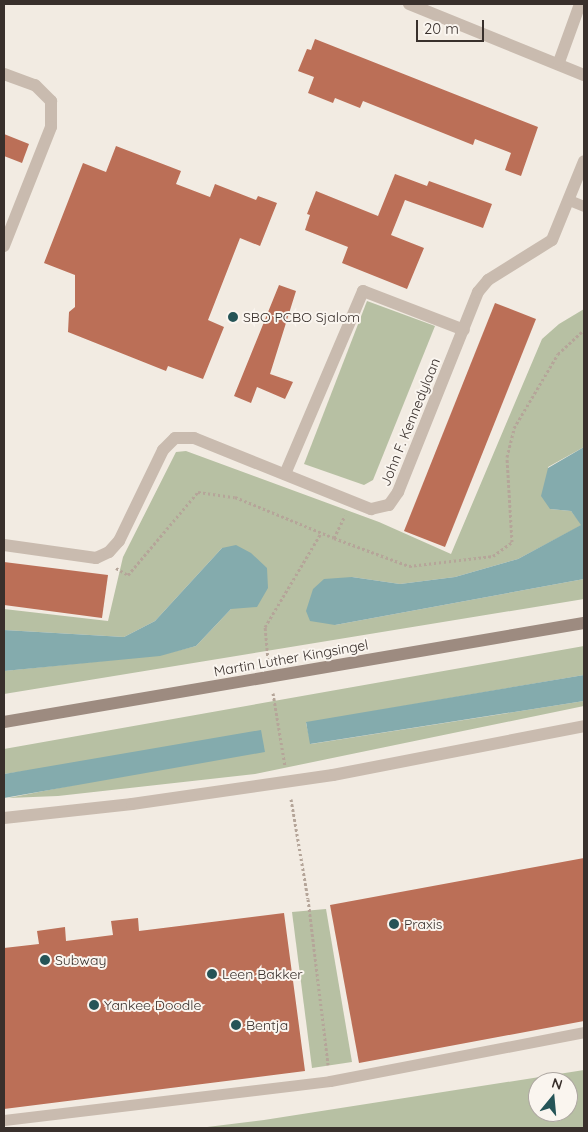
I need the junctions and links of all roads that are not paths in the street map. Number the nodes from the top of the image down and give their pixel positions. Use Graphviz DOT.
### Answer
graph roads {
  1 [pos="409,4"];
  2 [pos="580,4"];
  3 [pos="559,62"];
  4 [pos="4,74"];
  5 [pos="584,75"];
  6 [pos="584,161"];
  7 [pos="569,200"];
  8 [pos="584,206"];
  9 [pos="4,246"];
  10 [pos="464,330"];
  11 [pos="285,474"];
  12 [pos="4,545"];
  13 [pos="584,623"];
  14 [pos="4,722"];
  15 [pos="584,726"];
  16 [pos="4,818"];
  17 [pos="584,1032"];
  18 [pos="4,1120"];
  1 -- 3 [label="street"];
  2 -- 3 [label="street"];
  3 -- 5 [label="street"];
  4 -- 9 [label="street"];
  6 -- 7 [label="street, John F. Kennedylaan"];
  7 -- 8 [label="lane"];
  7 -- 10 [label="street, John F. Kennedylaan"];
  10 -- 11 [label="street, John F. Kennedylaan"];
  10 -- 11 [label="street"];
  11 -- 12 [label="street, John F. Kennedylaan"];
  13 -- 14 [label="street, Martin Luther Kingsingel"];
  15 -- 16 [label="street"];
  17 -- 18 [label="lane"];
}
